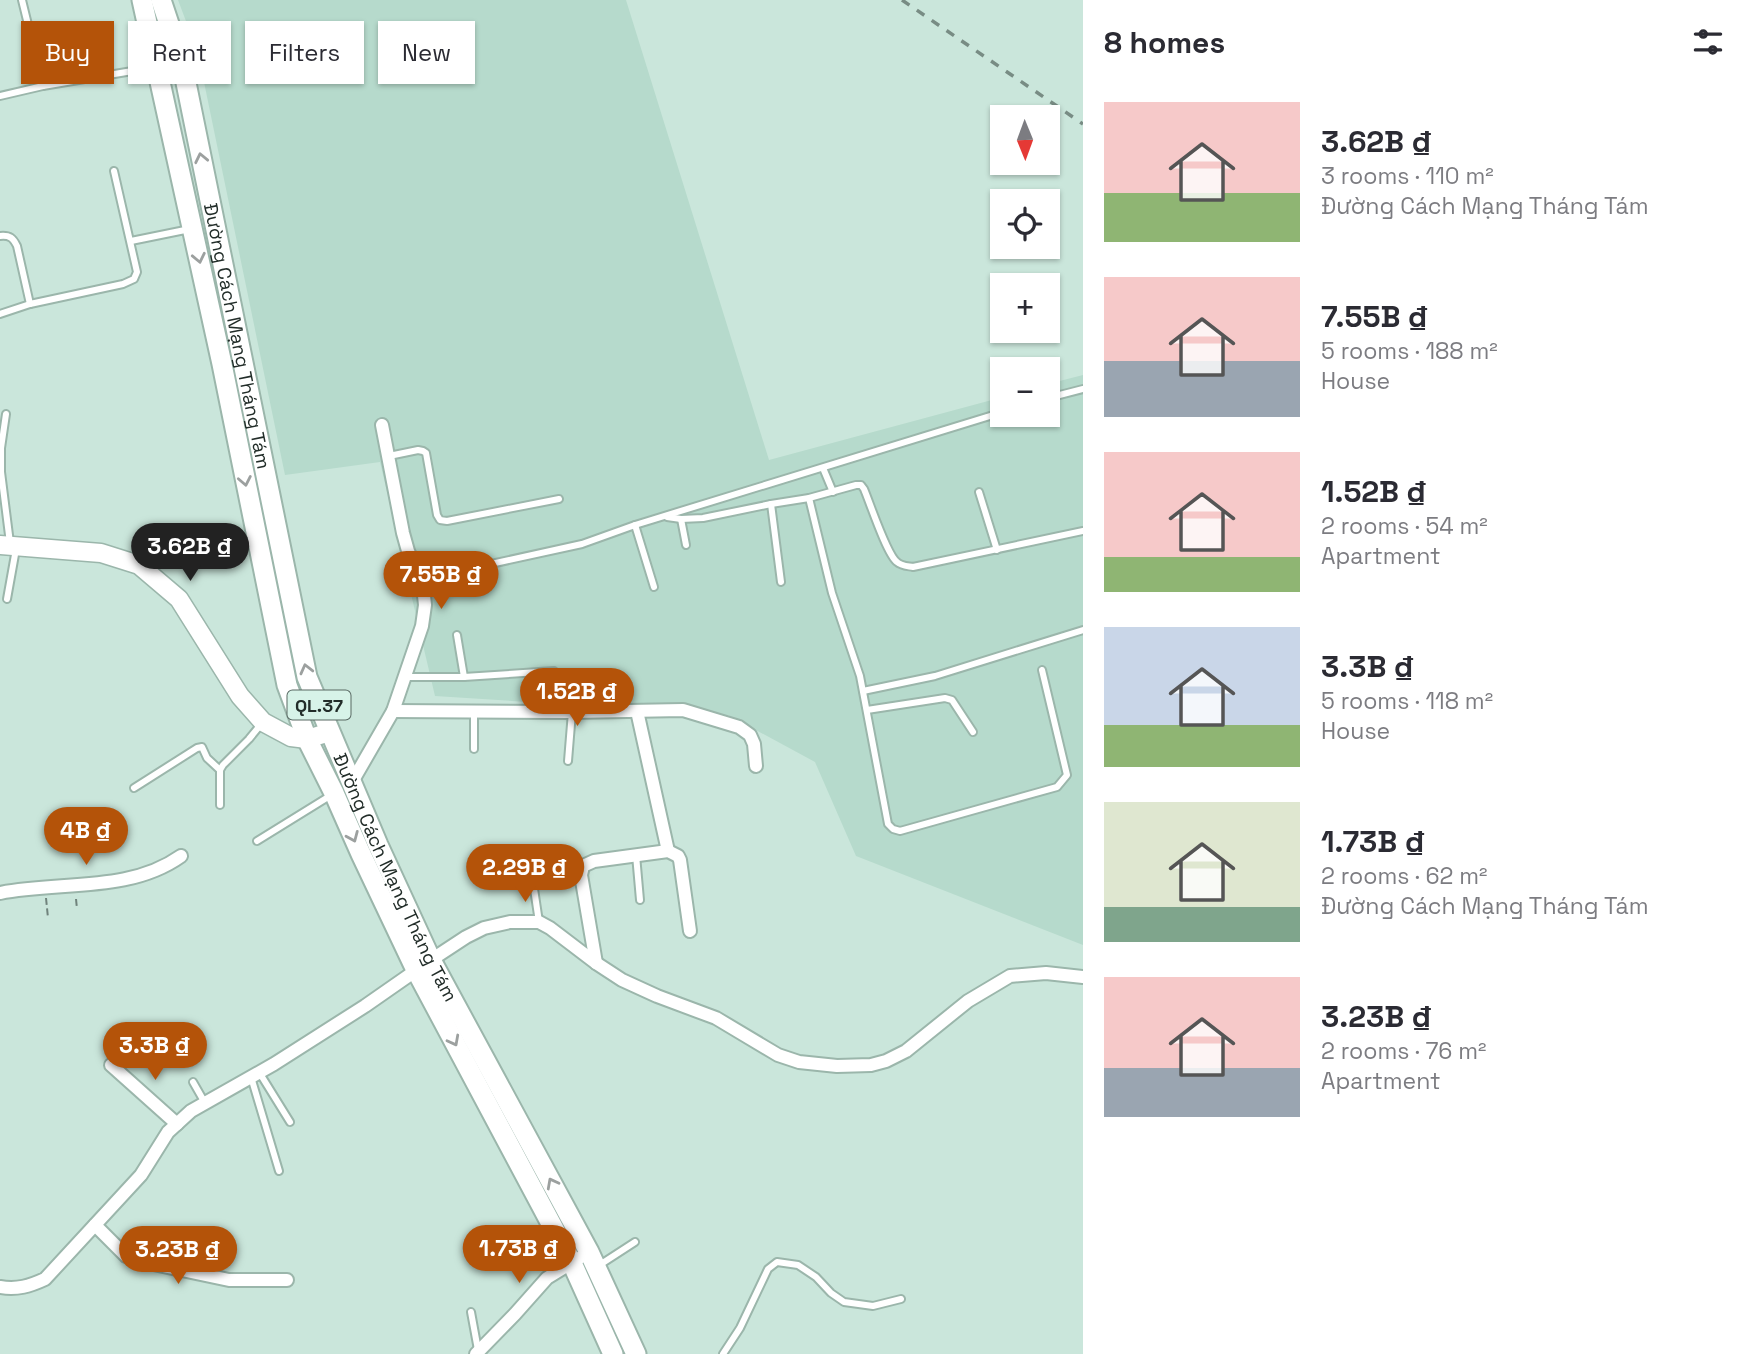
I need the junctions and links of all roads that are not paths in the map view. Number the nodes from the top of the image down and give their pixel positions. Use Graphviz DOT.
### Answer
graph roads {
  1 [pos="22,0"];
  2 [pos="142,0"];
  3 [pos="161,0"];
  4 [pos="147,21"];
  5 [pos="168,21"];
  6 [pos="128,72"];
  7 [pos="162,84"];
  8 [pos="186,84"];
  9 [pos="43,86"];
  10 [pos="0,96"];
  11 [pos="114,171"];
  12 [pos="192,228"];
  13 [pos="0,236"];
  14 [pos="131,241"];
  15 [pos="30,304"];
  16 [pos="0,314"];
  17 [pos="1083,389"];
  18 [pos="1060,395"];
  19 [pos="6,414"];
  20 [pos="990,416"];
  21 [pos="382,425"];
  22 [pos="388,456"];
  23 [pos="823,468"];
  24 [pos="833,492"];
  25 [pos="979,492"];
  26 [pos="809,498"];
  27 [pos="559,499"];
  28 [pos="771,504"];
  29 [pos="663,516"];
  30 [pos="681,519"];
  31 [pos="635,525"];
  32 [pos="172,528"];
  33 [pos="1083,531"];
  34 [pos="9,545"];
  35 [pos="686,545"];
  36 [pos="997,550"];
  37 [pos="139,565"];
  38 [pos="419,577"];
  39 [pos="781,582"];
  40 [pos="654,587"];
  41 [pos="7,599"];
  42 [pos="1083,630"];
  43 [pos="457,635"];
  44 [pos="1042,670"];
  45 [pos="554,671"];
  46 [pos="404,677"];
  47 [pos="464,677"];
  48 [pos="863,691"];
  49 [pos="867,710"];
  50 [pos="393,711"];
  51 [pos="474,711"];
  52 [pos="637,711"];
  53 [pos="572,712"];
  54 [pos="263,722"];
  55 [pos="330,732"];
  56 [pos="973,732"];
  57 [pos="307,739"];
  58 [pos="474,749"];
  59 [pos="568,761"];
  60 [pos="756,766"];
  61 [pos="220,770"];
  62 [pos="352,782"];
  63 [pos="134,788"];
  64 [pos="334,793"];
  65 [pos="220,805"];
  66 [pos="257,841"];
  67 [pos="668,851"];
  68 [pos="636,855"];
  69 [pos="181,856"];
  70 [pos="533,881"];
  71 [pos="0,893"];
  72 [pos="640,900"];
  73 [pos="539,922"];
  74 [pos="690,931"];
  75 [pos="596,962"];
  76 [pos="424,965"];
  77 [pos="1083,977"];
  78 [pos="111,1065"];
  79 [pos="255,1075"];
  80 [pos="193,1082"];
  81 [pos="205,1103"];
  82 [pos="290,1122"];
  83 [pos="177,1124"];
  84 [pos="279,1171"];
  85 [pos="95,1225"];
  86 [pos="635,1242"];
  87 [pos="593,1260"];
  88 [pos="572,1263"];
  89 [pos="287,1280"];
  90 [pos="0,1287"];
  91 [pos="901,1299"];
  92 [pos="471,1312"];
  93 [pos="477,1353"];
  94 [pos="613,1354"];
  95 [pos="636,1354"];
  96 [pos="723,1354"];
  1 -- 9 [label="lane"];
  2 -- 4 [label="main road, Đường Cách Mạng Tháng Tám / QL.37"];
  3 -- 5 [label="main road, Đường Cách Mạng Tháng Tám / QL.37"];
  6 -- 9 [label="lane"];
  7 -- 12 [label="main road, Đường Cách Mạng Tháng Tám / QL.37"];
  55 -- 8 [label="main road, Đường Cách Mạng Tháng Tám / QL.37, one-way"];
  9 -- 10 [label="lane"];
  11 -- 14 [label="lane"];
  12 -- 14 [label="lane"];
  12 -- 57 [label="main road, Đường Cách Mạng Tháng Tám / QL.37, one-way"];
  13 -- 15 [label="lane"];
  14 -- 15 [label="lane"];
  15 -- 16 [label="lane"];
  17 -- 18 [label="lane"];
  19 -- 34 [label="lane"];
  20 -- 23 [label="lane"];
  21 -- 22 [label="street"];
  22 -- 27 [label="lane"];
  22 -- 38 [label="street"];
  23 -- 24 [label="lane"];
  23 -- 29 [label="lane"];
  24 -- 26 [label="lane"];
  24 -- 36 [label="lane"];
  25 -- 36 [label="lane"];
  26 -- 28 [label="lane"];
  26 -- 48 [label="lane"];
  28 -- 30 [label="lane"];
  28 -- 39 [label="lane"];
  29 -- 30 [label="lane"];
  29 -- 31 [label="lane"];
  30 -- 35 [label="lane"];
  31 -- 38 [label="lane"];
  31 -- 40 [label="lane"];
  32 -- 37 [label="lane"];
  33 -- 36 [label="lane"];
  34 -- 37 [label="main road"];
  34 -- 41 [label="lane"];
  37 -- 54 [label="main road"];
  38 -- 46 [label="street"];
  42 -- 48 [label="lane"];
  43 -- 47 [label="lane"];
  44 -- 49 [label="lane"];
  45 -- 47 [label="lane"];
  46 -- 47 [label="lane"];
  46 -- 50 [label="street"];
  48 -- 49 [label="lane"];
  49 -- 56 [label="lane"];
  50 -- 51 [label="street"];
  50 -- 62 [label="street"];
  51 -- 53 [label="street"];
  51 -- 58 [label="lane"];
  52 -- 53 [label="street"];
  52 -- 60 [label="street"];
  52 -- 67 [label="street"];
  53 -- 59 [label="lane"];
  54 -- 57 [label="main road"];
  54 -- 61 [label="lane"];
  55 -- 57 [label="main road"];
  55 -- 62 [label="main road, Đường Cách Mạng Tháng Tám / QL.37"];
  57 -- 64 [label="main road, Đường Cách Mạng Tháng Tám / QL.37"];
  61 -- 63 [label="lane"];
  61 -- 65 [label="lane"];
  62 -- 76 [label="main road, Đường Cách Mạng Tháng Tám / QL.37"];
  64 -- 66 [label="lane"];
  64 -- 76 [label="main road, Đường Cách Mạng Tháng Tám / QL.37, one-way"];
  67 -- 68 [label="street"];
  67 -- 74 [label="street"];
  68 -- 72 [label="lane"];
  68 -- 75 [label="street"];
  69 -- 71 [label="street"];
  70 -- 73 [label="lane"];
  73 -- 75 [label="street"];
  73 -- 76 [label="street"];
  75 -- 77 [label="street"];
  76 -- 79 [label="street"];
  87 -- 76 [label="main road, Đường Cách Mạng Tháng Tám / QL.37, one-way"];
  76 -- 88 [label="main road, Đường Cách Mạng Tháng Tám / QL.37, one-way"];
  78 -- 83 [label="street"];
  79 -- 81 [label="street"];
  79 -- 82 [label="lane"];
  79 -- 84 [label="lane"];
  80 -- 81 [label="lane"];
  81 -- 83 [label="street"];
  83 -- 85 [label="street"];
  85 -- 89 [label="street"];
  85 -- 90 [label="street"];
  86 -- 87 [label="lane"];
  87 -- 88 [label="street"];
  87 -- 95 [label="main road, Đường Cách Mạng Tháng Tám / QL.37"];
  88 -- 93 [label="street"];
  88 -- 94 [label="main road, Đường Cách Mạng Tháng Tám / QL.37"];
  91 -- 96 [label="lane"];
  92 -- 93 [label="lane"];
}
